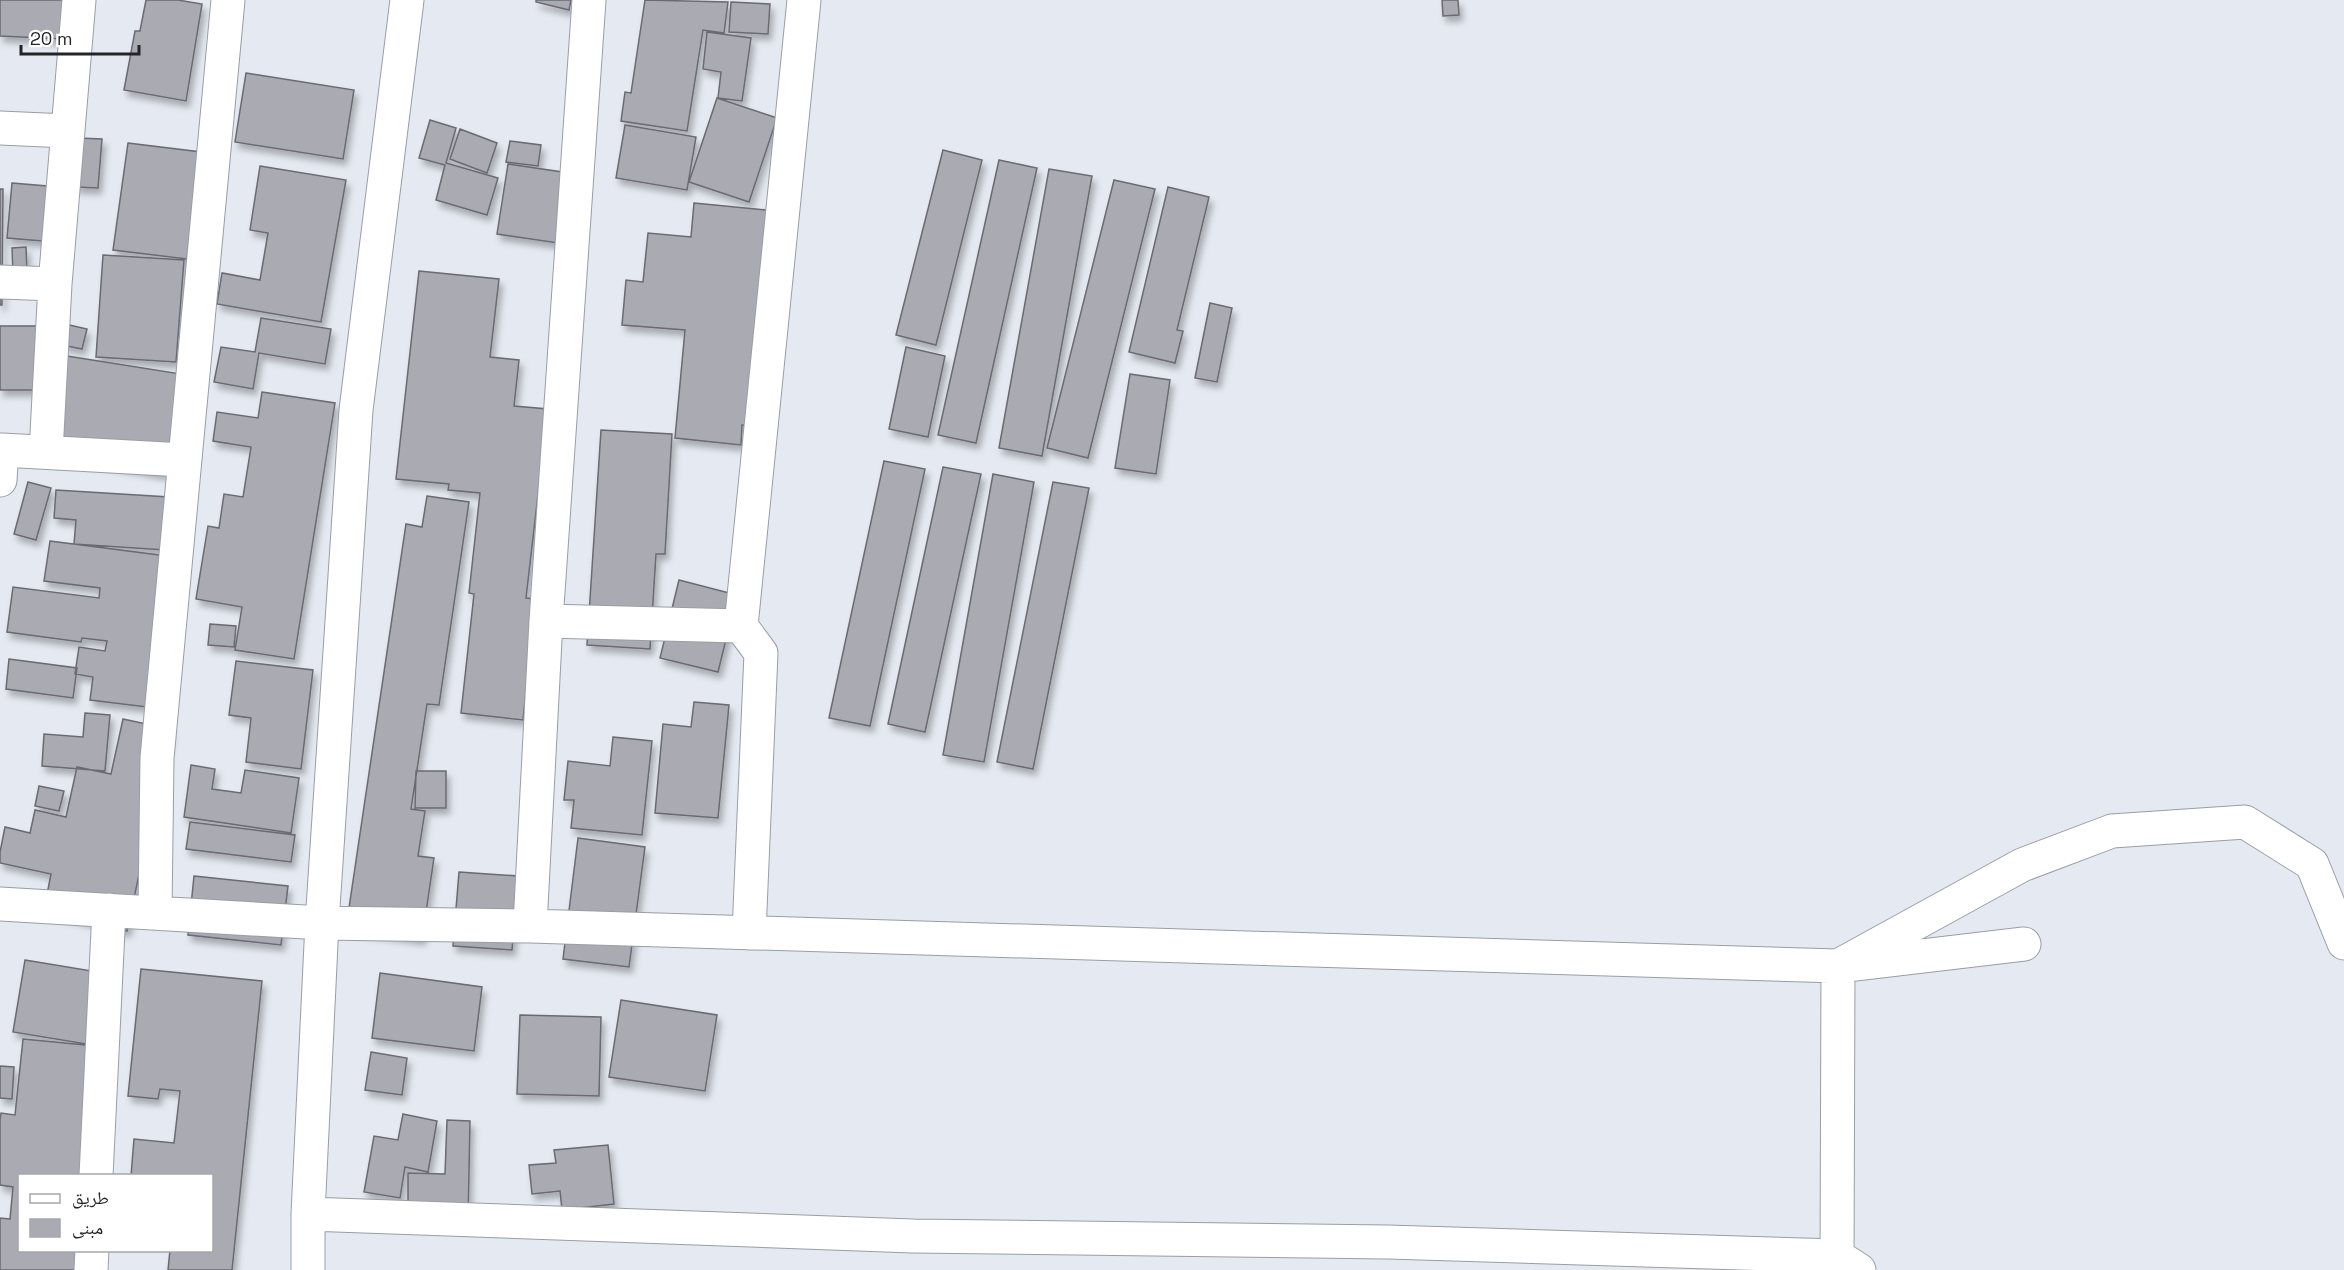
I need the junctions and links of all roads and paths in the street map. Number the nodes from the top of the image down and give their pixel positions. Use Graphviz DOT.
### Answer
graph roads {
  1 [pos="79,0"];
  2 [pos="228,0"];
  3 [pos="406,0"];
  4 [pos="589,0"];
  5 [pos="804,0"];
  6 [pos="0,128"];
  7 [pos="67,131"];
  8 [pos="0,282"];
  9 [pos="55,284"];
  10 [pos="46,452"];
  11 [pos="1,460"];
  12 [pos="184,460"];
  13 [pos="546,621"];
  14 [pos="741,627"];
  15 [pos="0,904"];
  16 [pos="109,910"];
  17 [pos="155,912"];
  18 [pos="322,923"];
  19 [pos="530,926"];
  20 [pos="749,933"];
  21 [pos="2344,943"];
  22 [pos="2024,944"];
  23 [pos="1838,966"];
  24 [pos="96,1174"];
  25 [pos="308,1214"];
  26 [pos="92,1252"];
  27 [pos="1844,1265"];
  28 [pos="91,1270"];
  29 [pos="308,1270"];
  1 -- 7 [label="street"];
  2 -- 12 [label="street"];
  3 -- 18 [label="street"];
  4 -- 13 [label="street"];
  5 -- 14 [label="street"];
  6 -- 7 [label="street"];
  7 -- 9 [label="street"];
  8 -- 9 [label="street"];
  9 -- 10 [label="street"];
  10 -- 11 [label="street"];
  10 -- 12 [label="street"];
  12 -- 17 [label="street"];
  13 -- 14 [label="street"];
  13 -- 19 [label="street"];
  14 -- 20 [label="street"];
  15 -- 16 [label="street"];
  16 -- 17 [label="street"];
  16 -- 24 [label="street"];
  17 -- 18 [label="street"];
  18 -- 19 [label="street"];
  18 -- 25 [label="street"];
  19 -- 20 [label="street"];
  20 -- 23 [label="street"];
  21 -- 23 [label="street"];
  22 -- 23 [label="street"];
  23 -- 27 [label="street"];
  25 -- 27 [label="street"];
  25 -- 29 [label="street"];
  26 -- 28 [label="street"];
}
